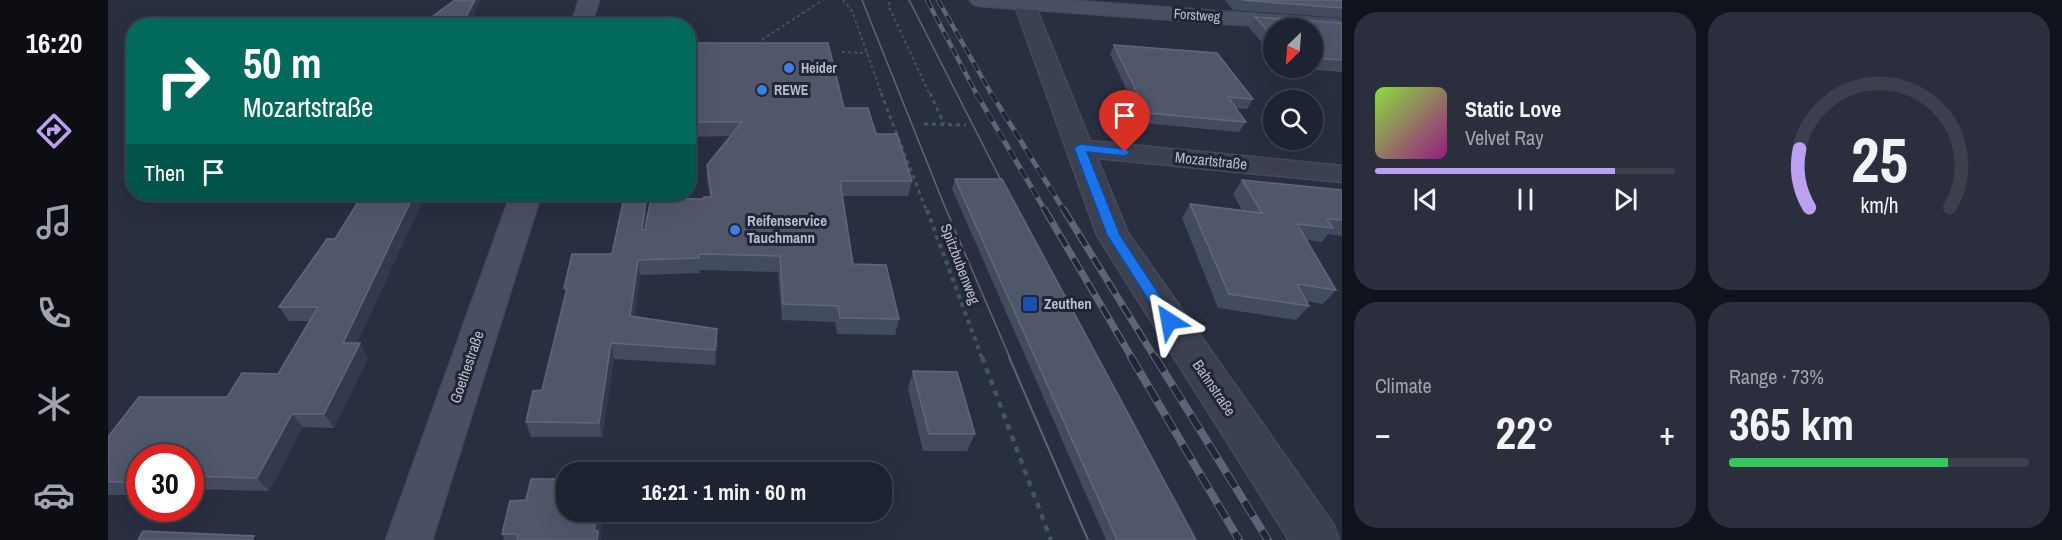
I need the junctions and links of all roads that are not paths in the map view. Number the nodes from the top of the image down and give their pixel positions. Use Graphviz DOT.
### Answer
graph roads {
  1 [pos="589,0"];
  2 [pos="980,0"];
  3 [pos="1023,2"];
  4 [pos="583,18"];
  5 [pos="1342,26"];
  6 [pos="1080,148"];
  7 [pos="1342,174"];
  8 [pos="524,201"];
  9 [pos="409,540"];
  10 [pos="1316,540"];
  1 -- 4 [label="main road"];
  2 -- 3 [label="main road, Forstweg"];
  3 -- 5 [label="main road, Forstweg"];
  3 -- 6 [label="street, Bahnstraße"];
  6 -- 7 [label="street, Mozartstraße"];
  6 -- 10 [label="street, Bahnstraße"];
  8 -- 9 [label="main road, Goethestraße"];
}
